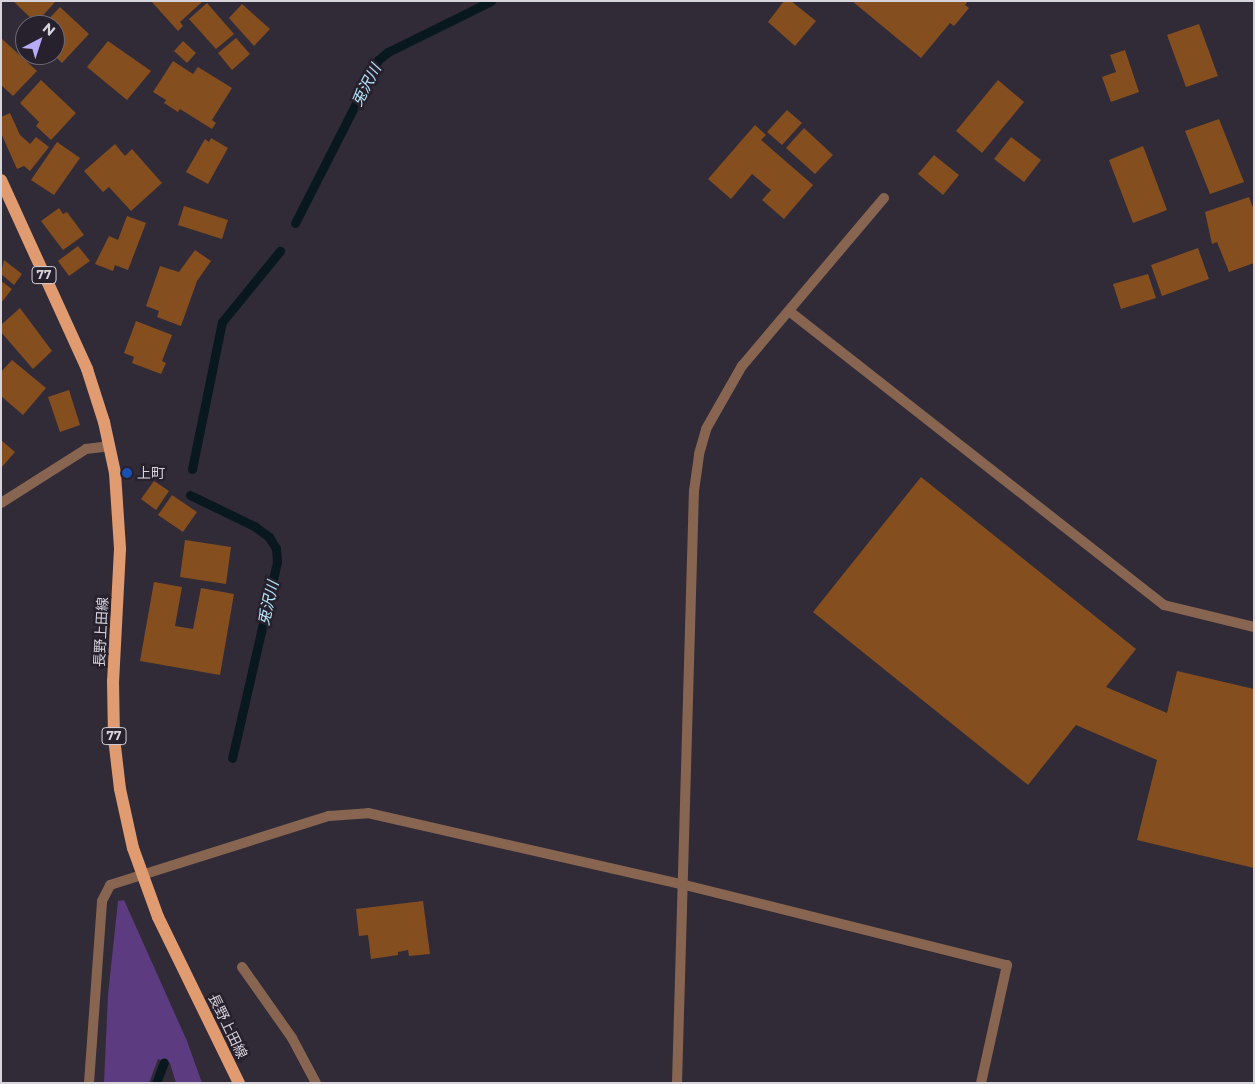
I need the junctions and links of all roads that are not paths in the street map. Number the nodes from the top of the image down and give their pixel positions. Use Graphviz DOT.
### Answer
graph roads {
  1 [pos="1,180"];
  2 [pos="884,198"];
  3 [pos="790,311"];
  4 [pos="109,446"];
  5 [pos="1,503"];
  6 [pos="1254,627"];
  7 [pos="140,874"];
  8 [pos="681,884"];
  9 [pos="242,967"];
  10 [pos="89,1083"];
  11 [pos="239,1083"];
  12 [pos="316,1083"];
  13 [pos="677,1083"];
  14 [pos="982,1083"];
  1 -- 4 [label="main road, 長野上田線 / 77"];
  2 -- 3 [label="street"];
  3 -- 6 [label="street"];
  3 -- 8 [label="street"];
  4 -- 5 [label="street"];
  4 -- 7 [label="main road, 長野上田線 / 77"];
  7 -- 8 [label="street"];
  7 -- 10 [label="street"];
  7 -- 11 [label="main road, 長野上田線 / 77"];
  8 -- 13 [label="street"];
  8 -- 14 [label="street"];
  9 -- 12 [label="street"];
}
